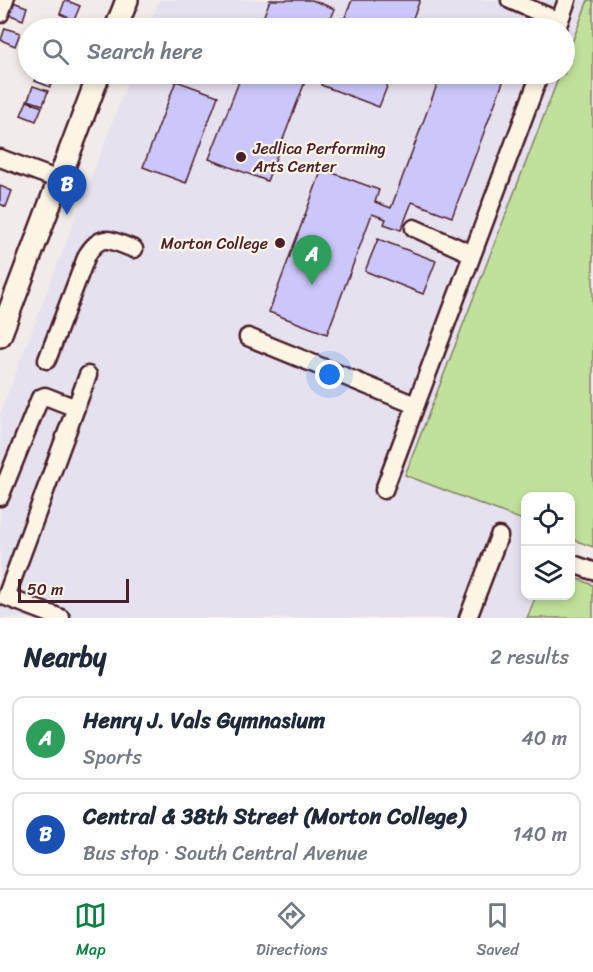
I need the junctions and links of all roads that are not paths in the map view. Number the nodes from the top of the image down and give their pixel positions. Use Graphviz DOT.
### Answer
graph roads {
  1 [pos="5,0"];
  2 [pos="127,0"];
  3 [pos="510,0"];
  4 [pos="567,0"];
  5 [pos="0,14"];
  6 [pos="120,18"];
  7 [pos="545,18"];
  8 [pos="561,18"];
  9 [pos="95,84"];
  10 [pos="536,84"];
  11 [pos="0,158"];
  12 [pos="59,180"];
  13 [pos="414,228"];
  14 [pos="134,249"];
  15 [pos="472,254"];
  16 [pos="0,336"];
  17 [pos="248,337"];
  18 [pos="47,360"];
  19 [pos="88,375"];
  20 [pos="415,405"];
  21 [pos="76,408"];
  22 [pos="384,490"];
  23 [pos="0,497"];
  24 [pos="499,536"];
  25 [pos="575,565"];
  26 [pos="7,570"];
  27 [pos="593,571"];
  28 [pos="61,618"];
  29 [pos="468,618"];
  1 -- 5 [label="street"];
  2 -- 6 [label="main road"];
  3 -- 7 [label="street"];
  4 -- 8 [label="street"];
  9 -- 12 [label="main road"];
  10 -- 15 [label="street"];
  11 -- 12 [label="street"];
  12 -- 16 [label="main road"];
  13 -- 15 [label="street"];
  14 -- 18 [label="street"];
  15 -- 20 [label="street"];
  17 -- 20 [label="street"];
  19 -- 21 [label="street"];
  20 -- 22 [label="street"];
  21 -- 23 [label="street"];
  21 -- 26 [label="street"];
  24 -- 29 [label="street"];
  25 -- 27 [label="street"];
  26 -- 28 [label="street"];
}
